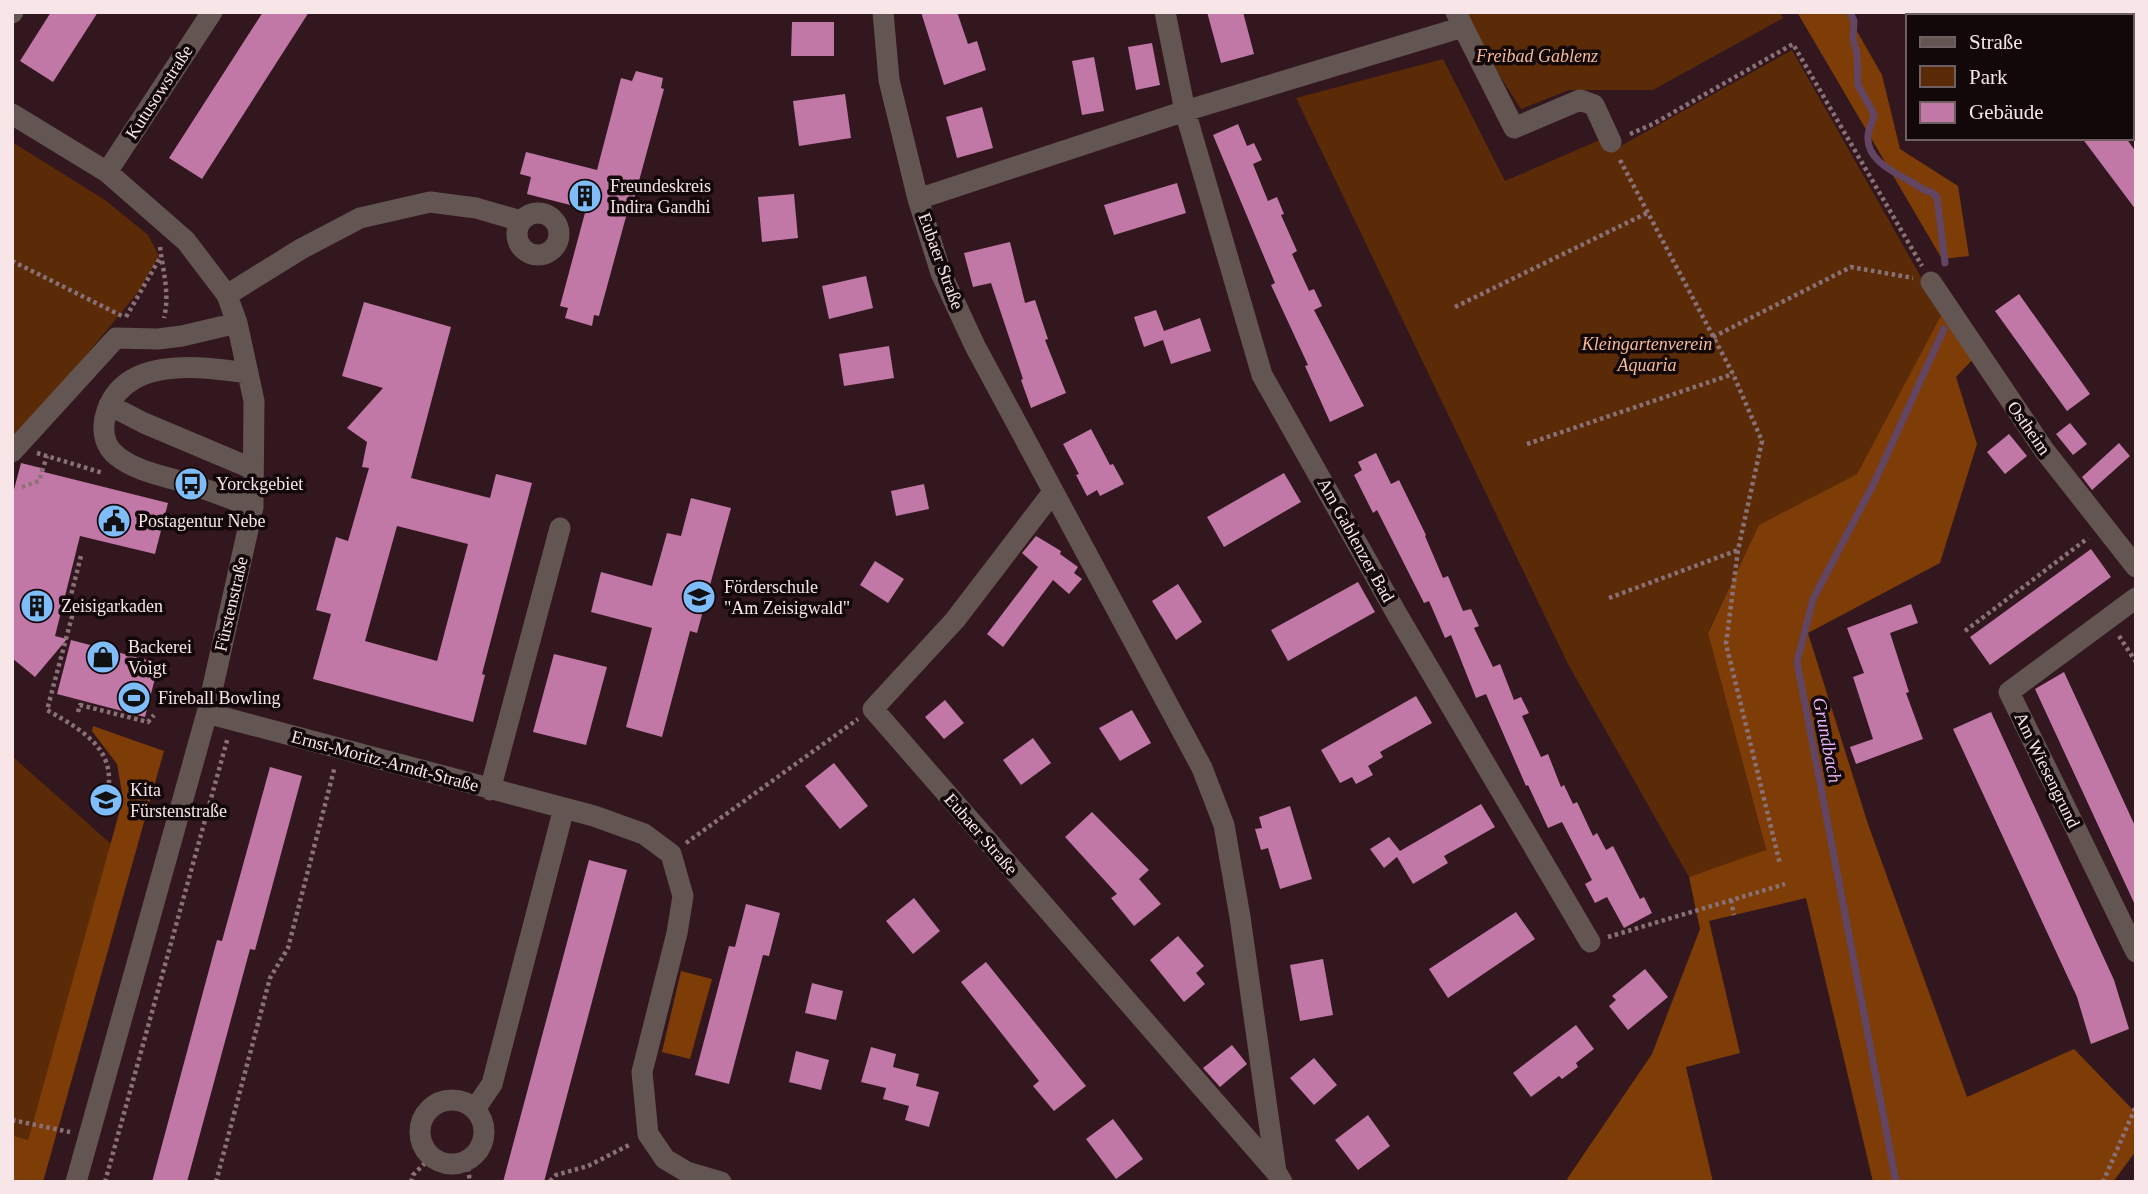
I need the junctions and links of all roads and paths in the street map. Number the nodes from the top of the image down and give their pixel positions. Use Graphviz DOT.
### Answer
graph roads {
  1 [pos="212,12"];
  2 [pos="883,12"];
  3 [pos="1165,12"];
  4 [pos="1459,19"];
  5 [pos="1185,111"];
  6 [pos="12,114"];
  7 [pos="1611,142"];
  8 [pos="107,172"];
  9 [pos="918,199"];
  10 [pos="1647,213"];
  11 [pos="521,221"];
  12 [pos="161,257"];
  13 [pos="12,261"];
  14 [pos="1931,282"];
  15 [pos="227,295"];
  16 [pos="1455,307"];
  17 [pos="237,323"];
  18 [pos="121,328"];
  19 [pos="1713,337"];
  20 [pos="248,373"];
  21 [pos="1733,374"];
  22 [pos="109,405"];
  23 [pos="1527,444"];
  24 [pos="14,449"];
  25 [pos="47,456"];
  26 [pos="253,469"];
  27 [pos="112,476"];
  28 [pos="22,487"];
  29 [pos="1052,492"];
  30 [pos="253,507"];
  31 [pos="2103,527"];
  32 [pos="560,528"];
  33 [pos="1738,550"];
  34 [pos="81,556"];
  35 [pos="2136,567"];
  36 [pos="1609,598"];
  37 [pos="2136,598"];
  38 [pos="2108,620"];
  39 [pos="1965,631"];
  40 [pos="2136,662"];
  41 [pos="873,709"];
  42 [pos="78,712"];
  43 [pos="207,713"];
  44 [pos="154,715"];
  45 [pos="232,720"];
  46 [pos="340,748"];
  47 [pos="490,790"];
  48 [pos="564,808"];
  49 [pos="102,812"];
  50 [pos="671,854"];
  51 [pos="1780,864"];
  52 [pos="1785,884"];
  53 [pos="1731,900"];
  54 [pos="1734,915"];
  55 [pos="1625,933"];
  56 [pos="1590,942"];
  57 [pos="2136,952"];
  58 [pos="2136,1106"];
  59 [pos="475,1109"];
  60 [pos="12,1120"];
  61 [pos="648,1135"];
  62 [pos="89,1136"];
  63 [pos="430,1157"];
  64 [pos="469,1171"];
  65 [pos="1279,1177"];
  66 [pos="550,1181"];
  67 [pos="76,1182"];
  68 [pos="105,1182"];
  69 [pos="216,1182"];
  70 [pos="411,1182"];
  71 [pos="721,1182"];
  72 [pos="2103,1182"];
  1 -- 8 [label="street, Kutusowstraße"];
  2 -- 9 [label="street, Eubaer Straße"];
  3 -- 5 [label="street, Am Gablenzer Bad"];
  4 -- 5 [label="street"];
  4 -- 7 [label="street"];
  5 -- 9 [label="street"];
  5 -- 56 [label="street, Am Gablenzer Bad"];
  6 -- 8 [label="street, Fürstenstraße"];
  7 -- 10 [label="path"];
  7 -- 14 [label="path"];
  8 -- 15 [label="street, Fürstenstraße"];
  9 -- 29 [label="street, Eubaer Straße"];
  10 -- 16 [label="path"];
  10 -- 19 [label="path"];
  11 -- 15 [label="street"];
  12 -- 18 [label="path"];
  13 -- 18 [label="path"];
  14 -- 19 [label="path"];
  14 -- 31 [label="street, Ostheim"];
  15 -- 17 [label="street, Fürstenstraße"];
  17 -- 18 [label="street"];
  17 -- 20 [label="street, Fürstenstraße"];
  18 -- 24 [label="street"];
  19 -- 21 [label="path"];
  20 -- 22 [label="street"];
  20 -- 26 [label="street, Fürstenstraße"];
  21 -- 23 [label="path"];
  21 -- 33 [label="path"];
  22 -- 26 [label="street"];
  22 -- 30 [label="street"];
  24 -- 25 [label="path"];
  25 -- 27 [label="path"];
  25 -- 28 [label="path"];
  26 -- 30 [label="street, Fürstenstraße"];
  29 -- 41 [label="street"];
  29 -- 65 [label="street, Eubaer Straße"];
  30 -- 43 [label="street, Fürstenstraße"];
  31 -- 35 [label="street, Ostheim"];
  31 -- 39 [label="path"];
  32 -- 47 [label="street"];
  33 -- 36 [label="path"];
  33 -- 51 [label="path"];
  34 -- 49 [label="path"];
  37 -- 38 [label="street, Am Wiesengrund"];
  38 -- 40 [label="path"];
  38 -- 57 [label="street, Am Wiesengrund"];
  41 -- 50 [label="path"];
  41 -- 65 [label="street, Eubaer Straße"];
  42 -- 44 [label="path"];
  43 -- 45 [label="street, Ernst-Moritz-Arndt-Straße"];
  43 -- 62 [label="street, Fürstenstraße"];
  45 -- 46 [label="street, Ernst-Moritz-Arndt-Straße"];
  45 -- 68 [label="path"];
  46 -- 47 [label="street, Ernst-Moritz-Arndt-Straße"];
  46 -- 69 [label="path"];
  47 -- 48 [label="street, Ernst-Moritz-Arndt-Straße"];
  48 -- 50 [label="street, Ernst-Moritz-Arndt-Straße"];
  48 -- 59 [label="street"];
  50 -- 61 [label="street"];
  52 -- 53 [label="path"];
  53 -- 54 [label="path"];
  53 -- 55 [label="path"];
  58 -- 72 [label="path"];
  59 -- 63 [label="street"];
  59 -- 64 [label="street"];
  60 -- 62 [label="path"];
  61 -- 66 [label="path"];
  61 -- 71 [label="street"];
  62 -- 67 [label="street, Fürstenstraße"];
  63 -- 64 [label="street"];
  63 -- 70 [label="path"];
}
